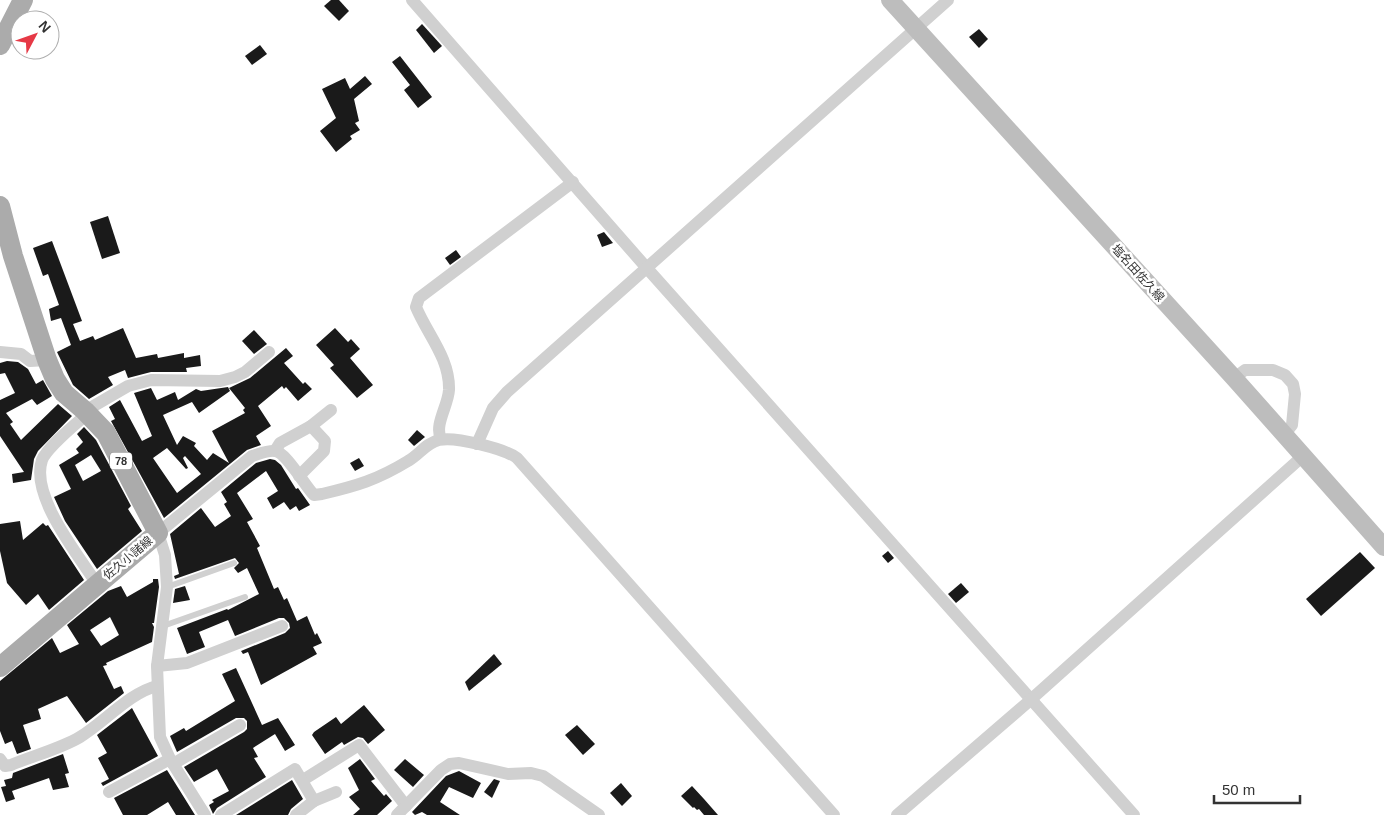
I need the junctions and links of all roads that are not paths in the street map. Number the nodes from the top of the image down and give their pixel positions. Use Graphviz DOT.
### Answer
graph roads {
  1 [pos="22,0"];
  2 [pos="412,0"];
  3 [pos="890,0"];
  4 [pos="948,0"];
  5 [pos="916,29"];
  6 [pos="0,45"];
  7 [pos="573,182"];
  8 [pos="0,206"];
  9 [pos="645,266"];
  10 [pos="0,352"];
  11 [pos="268,352"];
  12 [pos="47,360"];
  13 [pos="1234,378"];
  14 [pos="331,410"];
  15 [pos="87,412"];
  16 [pos="311,426"];
  17 [pos="1284,435"];
  18 [pos="440,440"];
  19 [pos="477,444"];
  20 [pos="275,450"];
  21 [pos="1303,456"];
  22 [pos="299,476"];
  23 [pos="158,534"];
  24 [pos="1384,548"];
  25 [pos="234,563"];
  26 [pos="97,584"];
  27 [pos="167,587"];
  28 [pos="245,597"];
  29 [pos="163,626"];
  30 [pos="282,626"];
  31 [pos="157,666"];
  32 [pos="0,667"];
  33 [pos="157,686"];
  34 [pos="1031,699"];
  35 [pos="240,725"];
  36 [pos="0,759"];
  37 [pos="171,761"];
  38 [pos="303,780"];
  39 [pos="109,792"];
  40 [pos="336,792"];
  41 [pos="314,800"];
  42 [pos="401,810"];
  43 [pos="205,815"];
  44 [pos="221,815"];
  45 [pos="296,815"];
  46 [pos="598,815"];
  47 [pos="834,815"];
  48 [pos="897,815"];
  49 [pos="1134,815"];
  1 -- 6 [label="main road"];
  2 -- 7 [label="street"];
  3 -- 5 [label="main road, 塩名田佐久線"];
  4 -- 5 [label="street"];
  5 -- 9 [label="street"];
  5 -- 13 [label="main road, 塩名田佐久線"];
  7 -- 9 [label="street"];
  7 -- 18 [label="street"];
  8 -- 12 [label="main road, 佐久小諸線 / 78"];
  9 -- 19 [label="street"];
  9 -- 34 [label="street"];
  10 -- 12 [label="street"];
  11 -- 15 [label="street"];
  12 -- 15 [label="main road, 佐久小諸線 / 78"];
  13 -- 17 [label="main road, 塩名田佐久線"];
  13 -- 17 [label="street"];
  14 -- 16 [label="street"];
  15 -- 23 [label="main road, 佐久小諸線 / 78"];
  15 -- 26 [label="street"];
  16 -- 20 [label="street"];
  16 -- 22 [label="street"];
  17 -- 21 [label="main road, 塩名田佐久線"];
  18 -- 19 [label="street"];
  18 -- 22 [label="street"];
  19 -- 47 [label="street"];
  20 -- 22 [label="street"];
  20 -- 23 [label="street"];
  21 -- 24 [label="main road, 塩名田佐久線"];
  21 -- 34 [label="street"];
  23 -- 26 [label="main road, 佐久小諸線"];
  23 -- 27 [label="street"];
  25 -- 27 [label="lane"];
  26 -- 32 [label="main road, 佐久小諸線"];
  27 -- 29 [label="street"];
  28 -- 29 [label="lane"];
  29 -- 31 [label="street"];
  30 -- 31 [label="street"];
  31 -- 33 [label="street"];
  33 -- 36 [label="street"];
  33 -- 37 [label="street"];
  34 -- 48 [label="street"];
  34 -- 49 [label="street"];
  35 -- 37 [label="street"];
  37 -- 39 [label="street"];
  37 -- 43 [label="street"];
  38 -- 41 [label="street"];
  38 -- 42 [label="street"];
  38 -- 44 [label="street"];
  40 -- 41 [label="street"];
  41 -- 45 [label="street"];
  42 -- 46 [label="street"];
}
